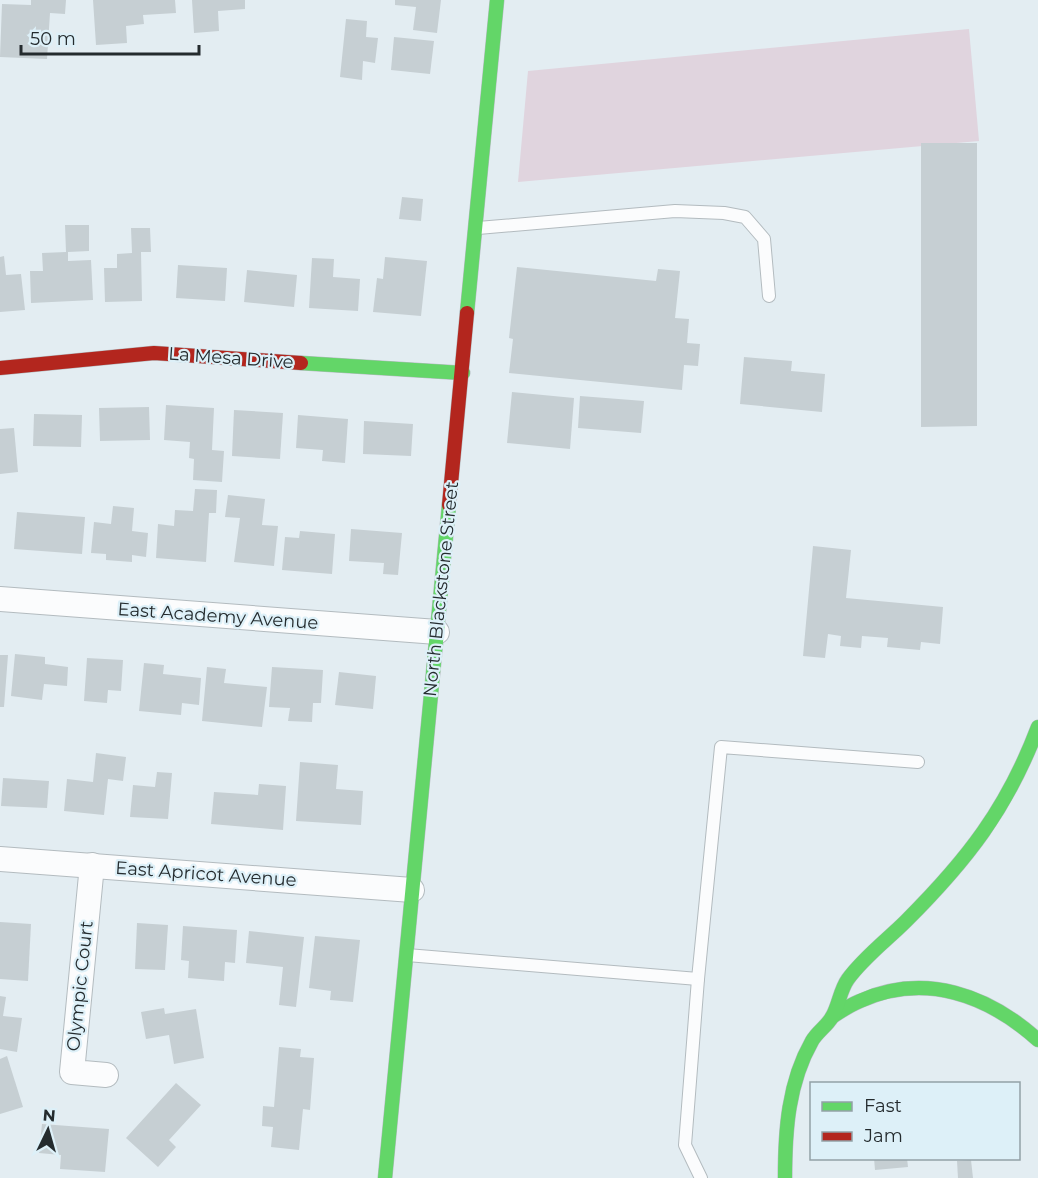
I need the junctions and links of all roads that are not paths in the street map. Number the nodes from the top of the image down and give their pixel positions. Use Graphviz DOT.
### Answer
graph roads {
  1 [pos="497,0"];
  2 [pos="477,229"];
  3 [pos="768,296"];
  4 [pos="0,368"];
  5 [pos="463,374"];
  6 [pos="0,599"];
  7 [pos="437,632"];
  8 [pos="1038,727"];
  9 [pos="918,762"];
  10 [pos="0,858"];
  11 [pos="92,866"];
  12 [pos="412,890"];
  13 [pos="406,955"];
  14 [pos="698,979"];
  15 [pos="832,1017"];
  16 [pos="1038,1040"];
  17 [pos="106,1075"];
  18 [pos="385,1178"];
  19 [pos="701,1178"];
  20 [pos="785,1178"];
  1 -- 2 [label="main road, North Blackstone Street"];
  2 -- 3 [label="lane"];
  2 -- 5 [label="main road, North Blackstone Street"];
  4 -- 5 [label="main road, La Mesa Drive"];
  5 -- 7 [label="main road, North Blackstone Street"];
  6 -- 7 [label="street, East Academy Avenue"];
  7 -- 12 [label="main road, North Blackstone Street"];
  8 -- 15 [label="main road"];
  9 -- 14 [label="lane"];
  10 -- 11 [label="street, East Apricot Avenue"];
  11 -- 12 [label="street, East Apricot Avenue"];
  11 -- 17 [label="street, Olympic Court"];
  12 -- 13 [label="main road, North Blackstone Street"];
  13 -- 14 [label="lane"];
  13 -- 18 [label="main road, North Blackstone Street"];
  14 -- 19 [label="lane"];
  15 -- 16 [label="main road"];
  15 -- 20 [label="main road"];
}
